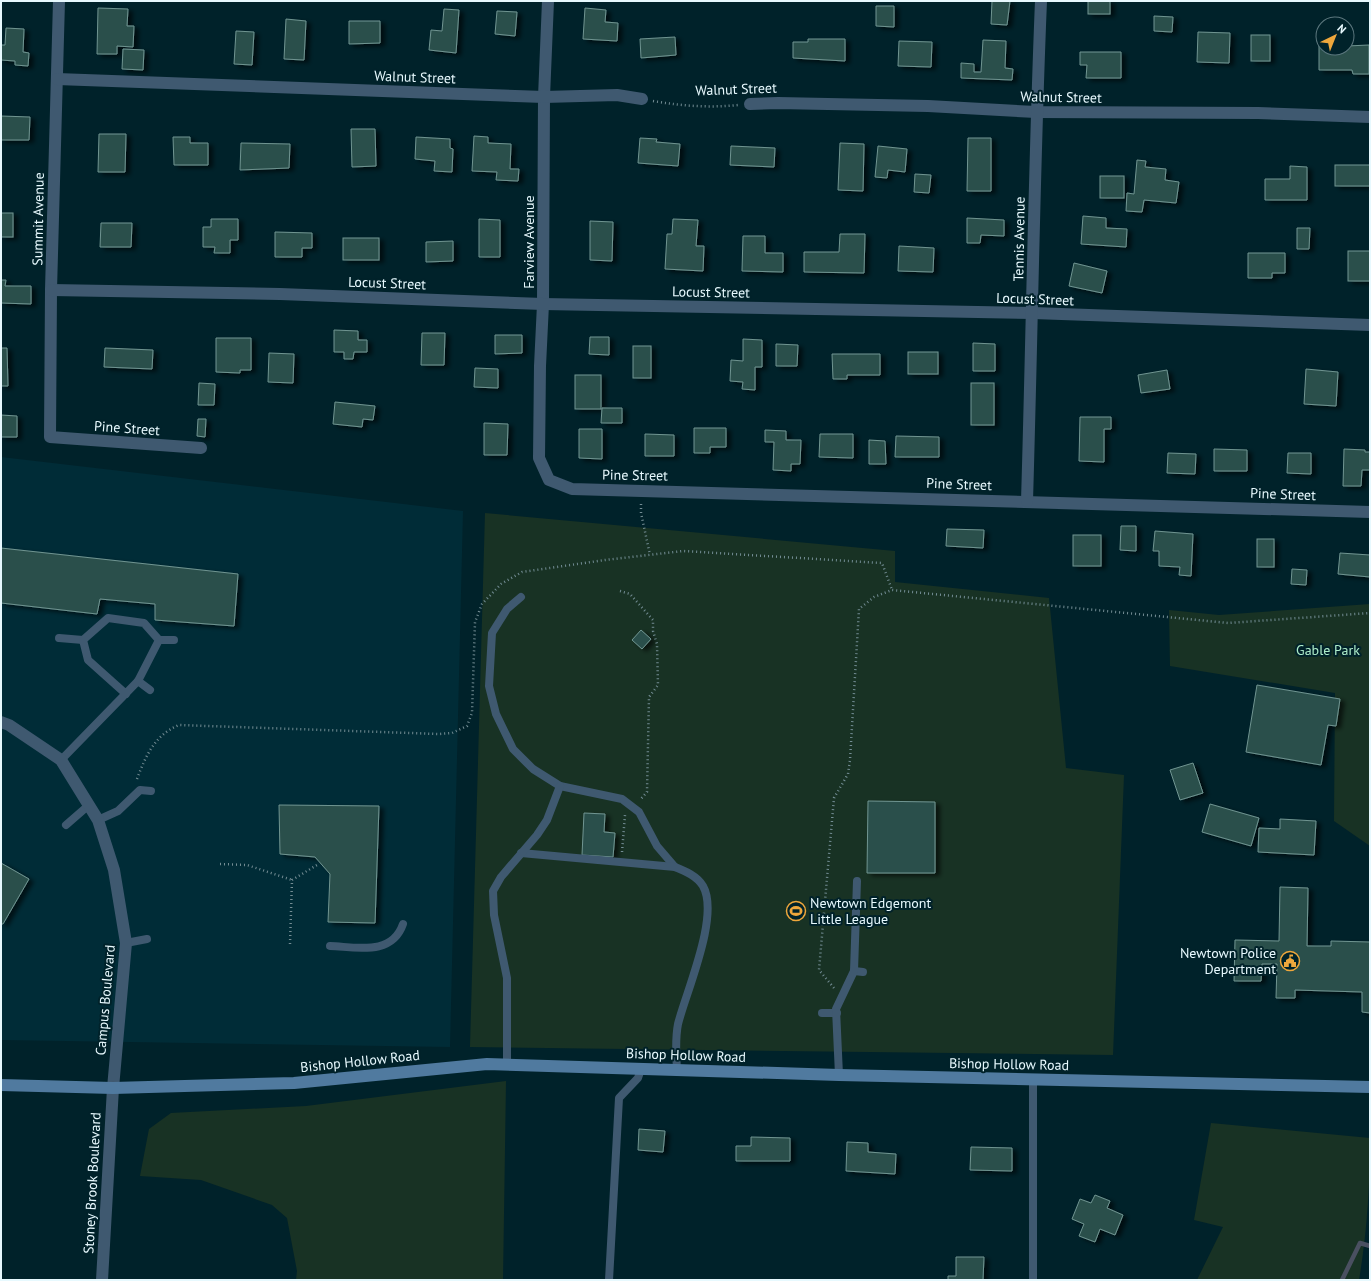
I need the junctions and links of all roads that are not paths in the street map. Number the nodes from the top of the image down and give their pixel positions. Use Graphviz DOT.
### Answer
graph roads {
  1 [pos="59,1"];
  2 [pos="548,1"];
  3 [pos="1042,1"];
  4 [pos="57,79"];
  5 [pos="544,97"];
  6 [pos="642,99"];
  7 [pos="750,104"];
  8 [pos="1036,112"];
  9 [pos="1370,117"];
  10 [pos="51,290"];
  11 [pos="543,304"];
  12 [pos="1033,313"];
  13 [pos="1370,325"];
  14 [pos="50,437"];
  15 [pos="201,448"];
  16 [pos="550,480"];
  17 [pos="1027,501"];
  18 [pos="1370,512"];
  19 [pos="521,597"];
  20 [pos="59,638"];
  21 [pos="83,640"];
  22 [pos="159,640"];
  23 [pos="174,640"];
  24 [pos="138,681"];
  25 [pos="150,690"];
  26 [pos="126,694"];
  27 [pos="1,722"];
  28 [pos="61,760"];
  29 [pos="560,786"];
  30 [pos="151,791"];
  31 [pos="89,805"];
  32 [pos="98,820"];
  33 [pos="66,825"];
  34 [pos="521,853"];
  35 [pos="675,867"];
  36 [pos="857,882"];
  37 [pos="404,924"];
  38 [pos="147,939"];
  39 [pos="126,943"];
  40 [pos="330,946"];
  41 [pos="854,972"];
  42 [pos="862,972"];
  43 [pos="822,1012"];
  44 [pos="837,1013"];
  45 [pos="507,1064"];
  46 [pos="641,1069"];
  47 [pos="677,1070"];
  48 [pos="839,1075"];
  49 [pos="1033,1079"];
  50 [pos="1,1085"];
  51 [pos="1370,1087"];
  52 [pos="112,1088"];
  53 [pos="102,1280"];
  54 [pos="609,1280"];
  55 [pos="1033,1280"];
  1 -- 4 [label="street, Summit Avenue"];
  2 -- 5 [label="street, Farview Avenue"];
  3 -- 8 [label="street, Tennis Avenue"];
  4 -- 5 [label="street, Walnut Street"];
  4 -- 10 [label="street, Summit Avenue"];
  5 -- 6 [label="street, Walnut Street"];
  5 -- 11 [label="street, Farview Avenue"];
  7 -- 8 [label="street, Walnut Street"];
  8 -- 9 [label="street, Walnut Street"];
  8 -- 12 [label="street, Tennis Avenue"];
  10 -- 11 [label="street, Locust Street"];
  10 -- 14 [label="street, Summit Avenue"];
  11 -- 12 [label="street, Locust Street"];
  11 -- 16 [label="street, Farview Avenue"];
  12 -- 13 [label="street, Locust Street"];
  12 -- 17 [label="street, Tennis Avenue"];
  14 -- 15 [label="street, Pine Street"];
  16 -- 17 [label="street, Pine Street"];
  17 -- 18 [label="street, Pine Street"];
  19 -- 29 [label="lane"];
  20 -- 21 [label="lane"];
  21 -- 22 [label="lane"];
  21 -- 26 [label="lane"];
  22 -- 23 [label="lane"];
  22 -- 24 [label="lane"];
  24 -- 25 [label="lane"];
  24 -- 26 [label="lane"];
  26 -- 28 [label="lane"];
  27 -- 28 [label="street, Campus Boulevard"];
  28 -- 31 [label="street, Campus Boulevard"];
  29 -- 34 [label="lane"];
  29 -- 35 [label="lane"];
  30 -- 32 [label="lane"];
  31 -- 32 [label="street, Campus Boulevard"];
  31 -- 33 [label="lane"];
  32 -- 39 [label="street, Campus Boulevard"];
  34 -- 35 [label="lane"];
  34 -- 45 [label="lane"];
  35 -- 47 [label="lane"];
  36 -- 41 [label="lane"];
  37 -- 40 [label="lane"];
  38 -- 39 [label="lane"];
  39 -- 52 [label="street, Campus Boulevard"];
  41 -- 42 [label="lane"];
  41 -- 44 [label="lane"];
  43 -- 44 [label="lane"];
  44 -- 48 [label="lane"];
  45 -- 46 [label="street, Bishop Hollow Road"];
  45 -- 52 [label="street, Bishop Hollow Road"];
  46 -- 47 [label="street, Bishop Hollow Road"];
  46 -- 54 [label="lane"];
  47 -- 48 [label="street, Bishop Hollow Road"];
  48 -- 49 [label="street, Bishop Hollow Road"];
  49 -- 51 [label="street, Bishop Hollow Road"];
  49 -- 55 [label="lane"];
  50 -- 52 [label="street, Bishop Hollow Road"];
  52 -- 53 [label="street, Stoney Brook Boulevard"];
}
